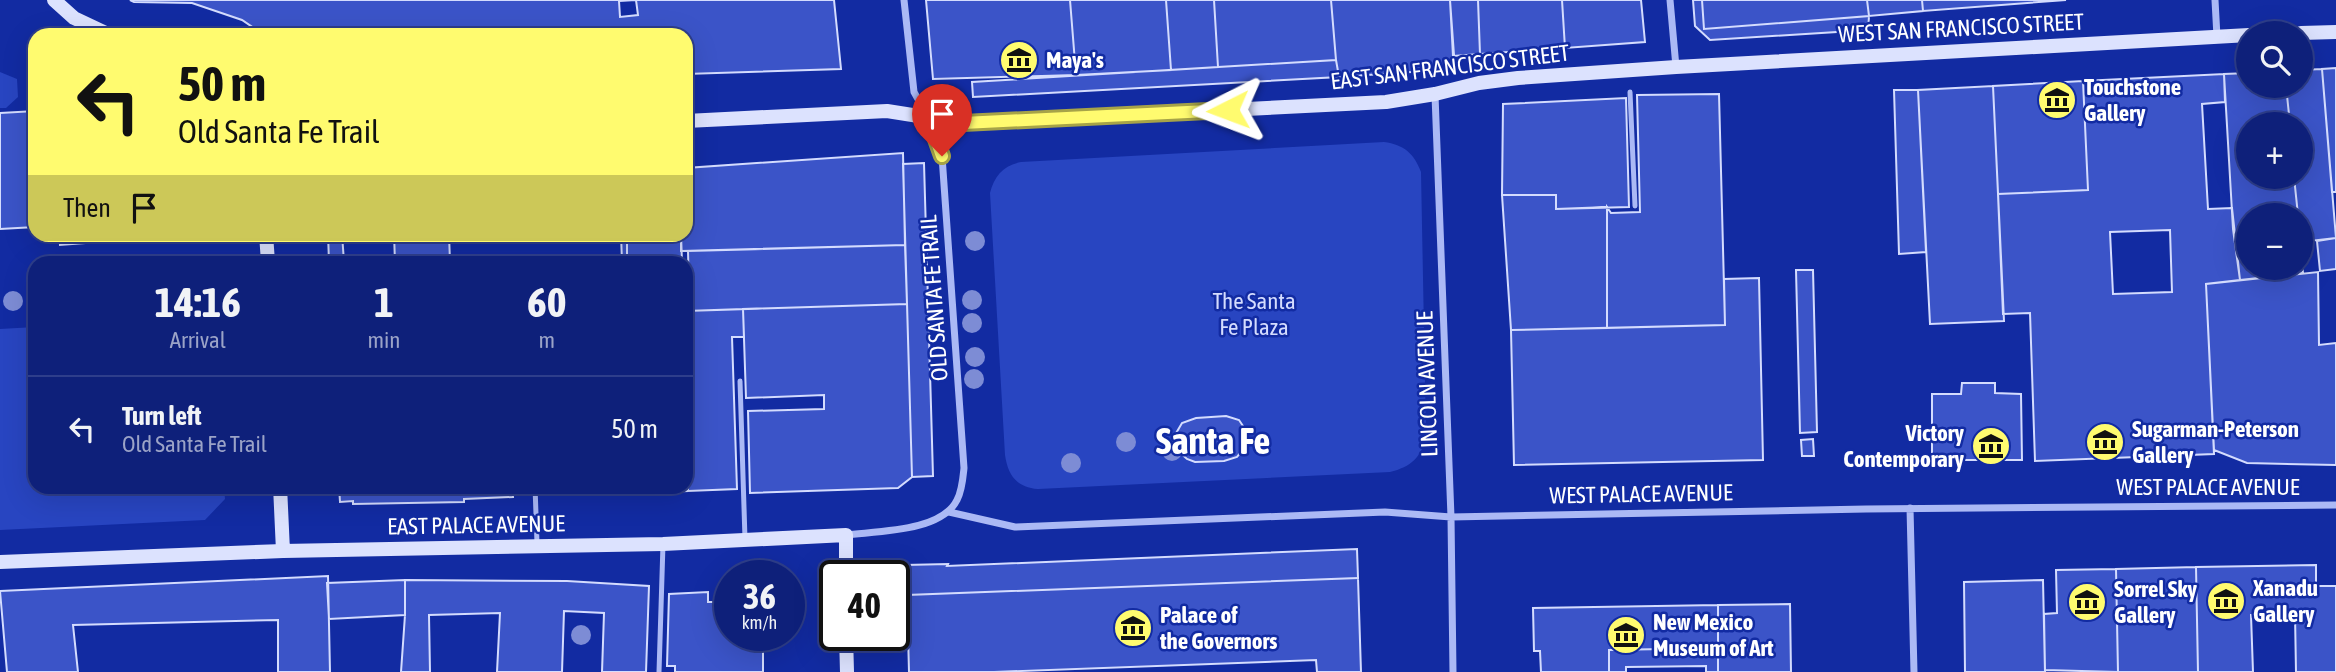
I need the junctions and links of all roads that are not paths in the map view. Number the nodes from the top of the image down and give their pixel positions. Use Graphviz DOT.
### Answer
graph roads {
  1 [pos="54,0"];
  2 [pos="904,0"];
  3 [pos="1670,0"];
  4 [pos="2215,0"];
  5 [pos="96,28"];
  6 [pos="2336,32"];
  7 [pos="2313,33"];
  8 [pos="2236,36"];
  9 [pos="2217,37"];
  10 [pos="1676,67"];
  11 [pos="1630,92"];
  12 [pos="1435,94"];
  13 [pos="928,117"];
  14 [pos="693,121"];
  15 [pos="1635,206"];
  16 [pos="740,381"];
  17 [pos="280,494"];
  18 [pos="535,494"];
  19 [pos="2336,505"];
  20 [pos="1910,508"];
  21 [pos="949,512"];
  22 [pos="1451,517"];
  23 [pos="846,535"];
  24 [pos="745,540"];
  25 [pos="663,544"];
  26 [pos="537,546"];
  27 [pos="283,551"];
  28 [pos="846,560"];
  29 [pos="0,562"];
  30 [pos="846,651"];
  31 [pos="659,672"];
  32 [pos="847,672"];
  33 [pos="1452,672"];
  34 [pos="1914,672"];
  1 -- 5 [label="street"];
  2 -- 13 [label="street, OLD SANTA FE TRAIL"];
  3 -- 10 [label="street"];
  4 -- 9 [label="street"];
  6 -- 7 [label="street"];
  8 -- 9 [label="street, WEST SAN FRANCISCO STREET"];
  9 -- 10 [label="street, WEST SAN FRANCISCO STREET"];
  10 -- 12 [label="street, EAST SAN FRANCISCO STREET"];
  11 -- 15 [label="lane"];
  12 -- 13 [label="street, EAST SAN FRANCISCO STREET"];
  12 -- 22 [label="street, LINCOLN AVENUE"];
  13 -- 14 [label="street, EAST SAN FRANCISCO STREET"];
  13 -- 21 [label="street, OLD SANTA FE TRAIL"];
  16 -- 24 [label="lane"];
  17 -- 27 [label="street"];
  18 -- 26 [label="lane"];
  19 -- 20 [label="street, WEST PALACE AVENUE"];
  20 -- 22 [label="street, WEST PALACE AVENUE"];
  20 -- 34 [label="street"];
  21 -- 22 [label="street, WEST PALACE AVENUE"];
  21 -- 23 [label="street, EAST PALACE AVENUE"];
  22 -- 33 [label="street, LINCOLN AVENUE"];
  23 -- 24 [label="street, EAST PALACE AVENUE"];
  23 -- 28 [label="street"];
  24 -- 25 [label="street, EAST PALACE AVENUE"];
  25 -- 26 [label="street, EAST PALACE AVENUE"];
  25 -- 31 [label="lane"];
  26 -- 27 [label="street, EAST PALACE AVENUE"];
  27 -- 29 [label="street, EAST PALACE AVENUE"];
  30 -- 32 [label="street"];
}
